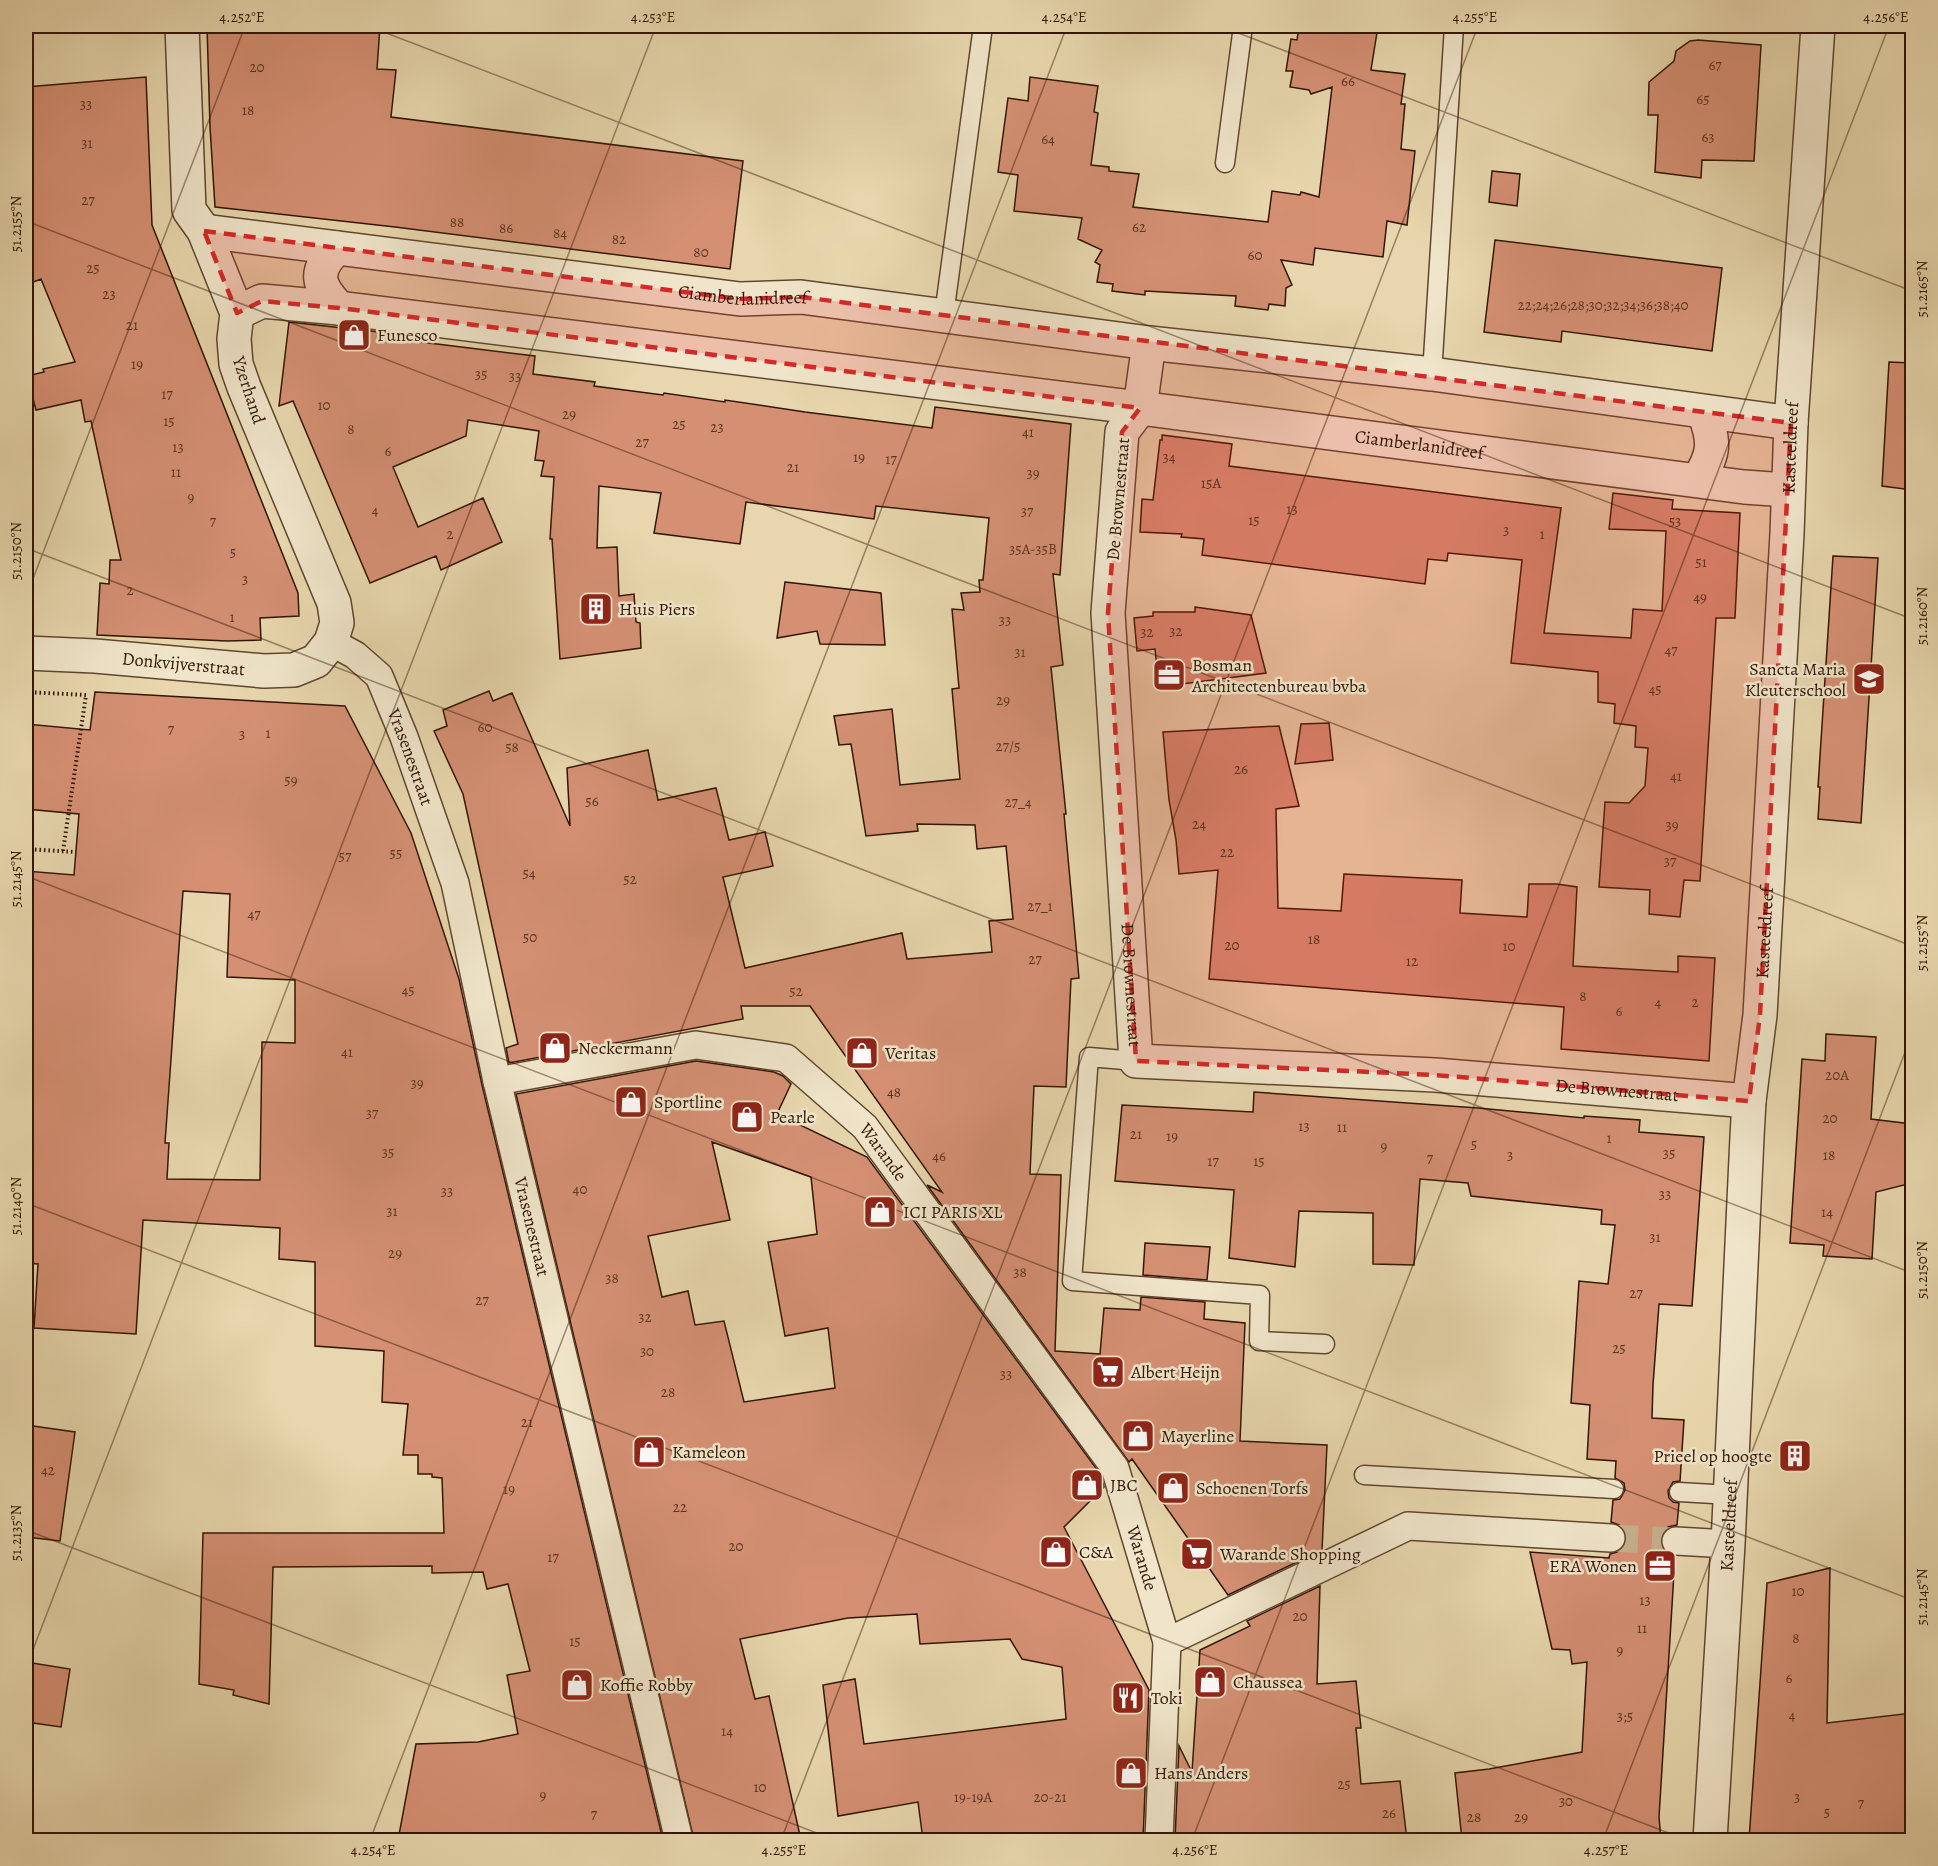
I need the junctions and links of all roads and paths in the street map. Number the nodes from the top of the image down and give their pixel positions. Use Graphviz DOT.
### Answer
graph roads {
  1 [pos="182,26"];
  2 [pos="983,26"];
  3 [pos="1243,26"];
  4 [pos="1454,26"];
  5 [pos="1818,26"];
  6 [pos="1224,163"];
  7 [pos="204,231"];
  8 [pos="337,248"];
  9 [pos="339,308"];
  10 [pos="237,313"];
  11 [pos="944,315"];
  12 [pos="1149,343"];
  13 [pos="1432,374"];
  14 [pos="1140,408"];
  15 [pos="1704,412"];
  16 [pos="1791,423"];
  17 [pos="1698,480"];
  18 [pos="1788,490"];
  19 [pos="331,642"];
  20 [pos="26,653"];
  21 [pos="26,692"];
  22 [pos="26,849"];
  23 [pos="63,851"];
  24 [pos="76,852"];
  25 [pos="1136,1061"];
  26 [pos="496,1081"];
  27 [pos="1749,1101"];
  28 [pos="1325,1344"];
  29 [pos="1364,1474"];
  30 [pos="1614,1489"];
  31 [pos="1679,1492"];
  32 [pos="1731,1495"];
  33 [pos="1611,1538"];
  34 [pos="1676,1541"];
  35 [pos="1728,1544"];
  36 [pos="1167,1642"];
  37 [pos="679,1840"];
  38 [pos="1159,1840"];
  39 [pos="1710,1840"];
  1 -- 7 [label="street, Yzerhand"];
  2 -- 11 [label="lane"];
  3 -- 6 [label="lane"];
  4 -- 13 [label="lane"];
  5 -- 16 [label="street, Kasteeldreef"];
  7 -- 8 [label="street, Ciamberlanidreef"];
  7 -- 10 [label="street, Yzerhand"];
  8 -- 9 [label="street"];
  8 -- 11 [label="street, Ciamberlanidreef"];
  9 -- 10 [label="street, Ciamberlanidreef"];
  9 -- 14 [label="street, Ciamberlanidreef"];
  10 -- 19 [label="street, Yzerhand"];
  11 -- 12 [label="street, Ciamberlanidreef"];
  12 -- 13 [label="street, Ciamberlanidreef"];
  12 -- 14 [label="street"];
  13 -- 15 [label="street, Ciamberlanidreef"];
  14 -- 17 [label="street, Ciamberlanidreef"];
  14 -- 25 [label="street, De Brownestraat"];
  15 -- 16 [label="street, Ciamberlanidreef"];
  15 -- 17 [label="street"];
  16 -- 18 [label="street, Kasteeldreef"];
  17 -- 18 [label="street, Ciamberlanidreef"];
  18 -- 27 [label="street, Kasteeldreef"];
  19 -- 20 [label="street, Donkvijverstraat"];
  19 -- 26 [label="street, Vrasenestraat"];
  21 -- 23 [label="path"];
  22 -- 23 [label="path"];
  23 -- 24 [label="path"];
  25 -- 27 [label="street, De Brownestraat"];
  25 -- 28 [label="lane"];
  26 -- 36 [label="street, Warande"];
  26 -- 37 [label="street, Vrasenestraat"];
  27 -- 32 [label="street, Kasteeldreef"];
  29 -- 30 [label="lane"];
  31 -- 32 [label="lane"];
  32 -- 35 [label="street, Kasteeldreef"];
  33 -- 36 [label="street"];
  34 -- 35 [label="street"];
  35 -- 39 [label="street, Kasteeldreef"];
  36 -- 38 [label="street, Warande"];
}
